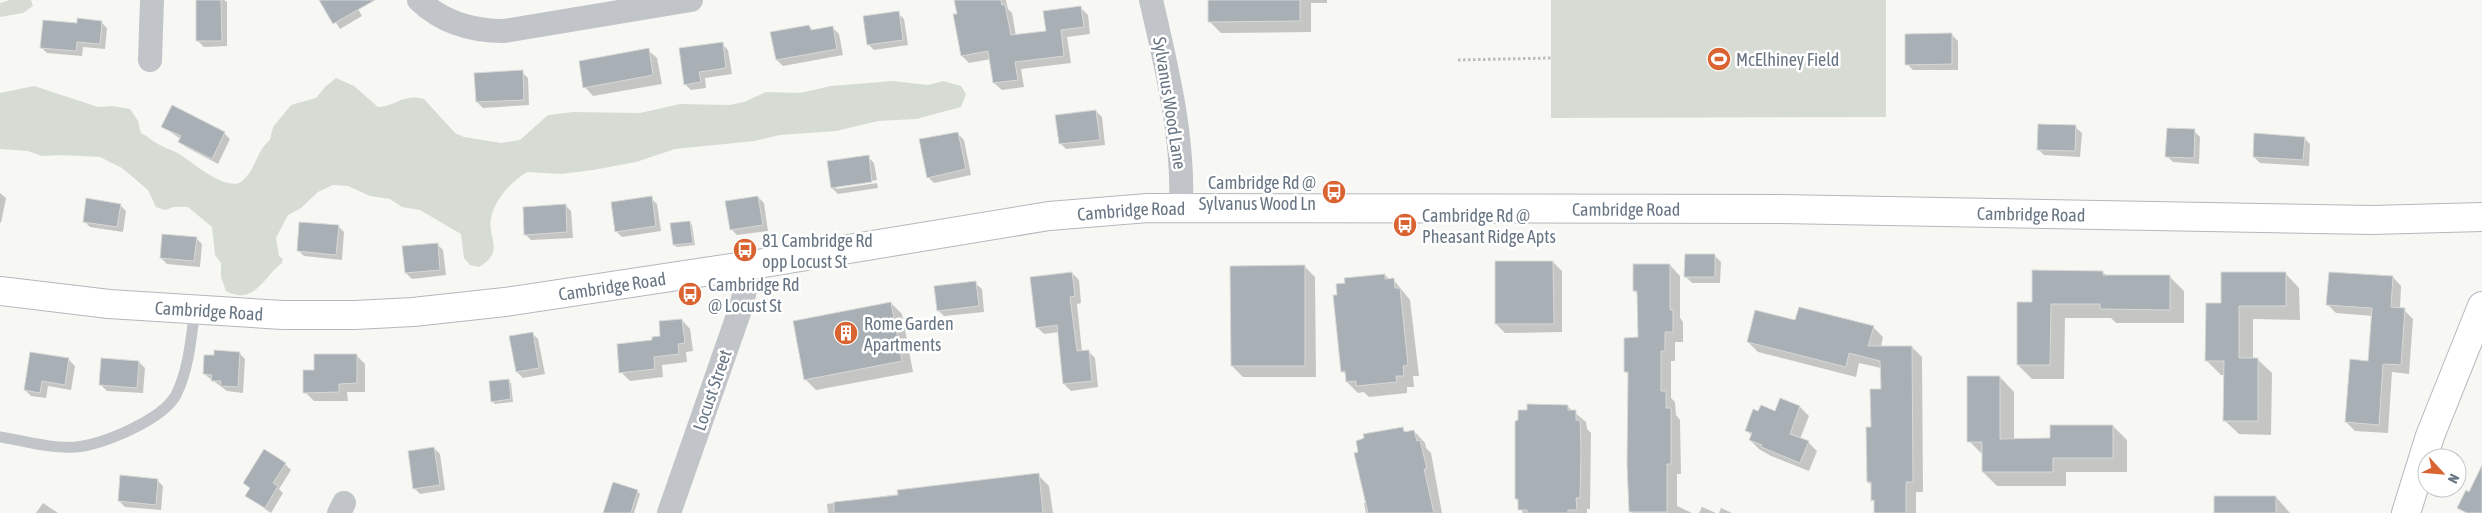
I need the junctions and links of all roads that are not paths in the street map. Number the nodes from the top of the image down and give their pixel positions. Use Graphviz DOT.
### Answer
graph roads {
  1 [pos="152,0"];
  2 [pos="419,0"];
  3 [pos="691,0"];
  4 [pos="1151,0"];
  5 [pos="150,60"];
  6 [pos="1181,208"];
  7 [pos="2482,217"];
  8 [pos="751,265"];
  9 [pos="0,291"];
  10 [pos="2482,306"];
  11 [pos="195,310"];
  12 [pos="0,437"];
  13 [pos="669,513"];
  14 [pos="2406,513"];
  1 -- 5 [label="street"];
  2 -- 3 [label="street"];
  4 -- 6 [label="street, Sylvanus Wood Lane"];
  6 -- 7 [label="main road, Cambridge Road"];
  6 -- 8 [label="main road, Cambridge Road"];
  8 -- 11 [label="main road, Cambridge Road"];
  8 -- 13 [label="street, Locust Street"];
  9 -- 11 [label="main road, Cambridge Road"];
  10 -- 14 [label="main road"];
  11 -- 12 [label="lane"];
}
